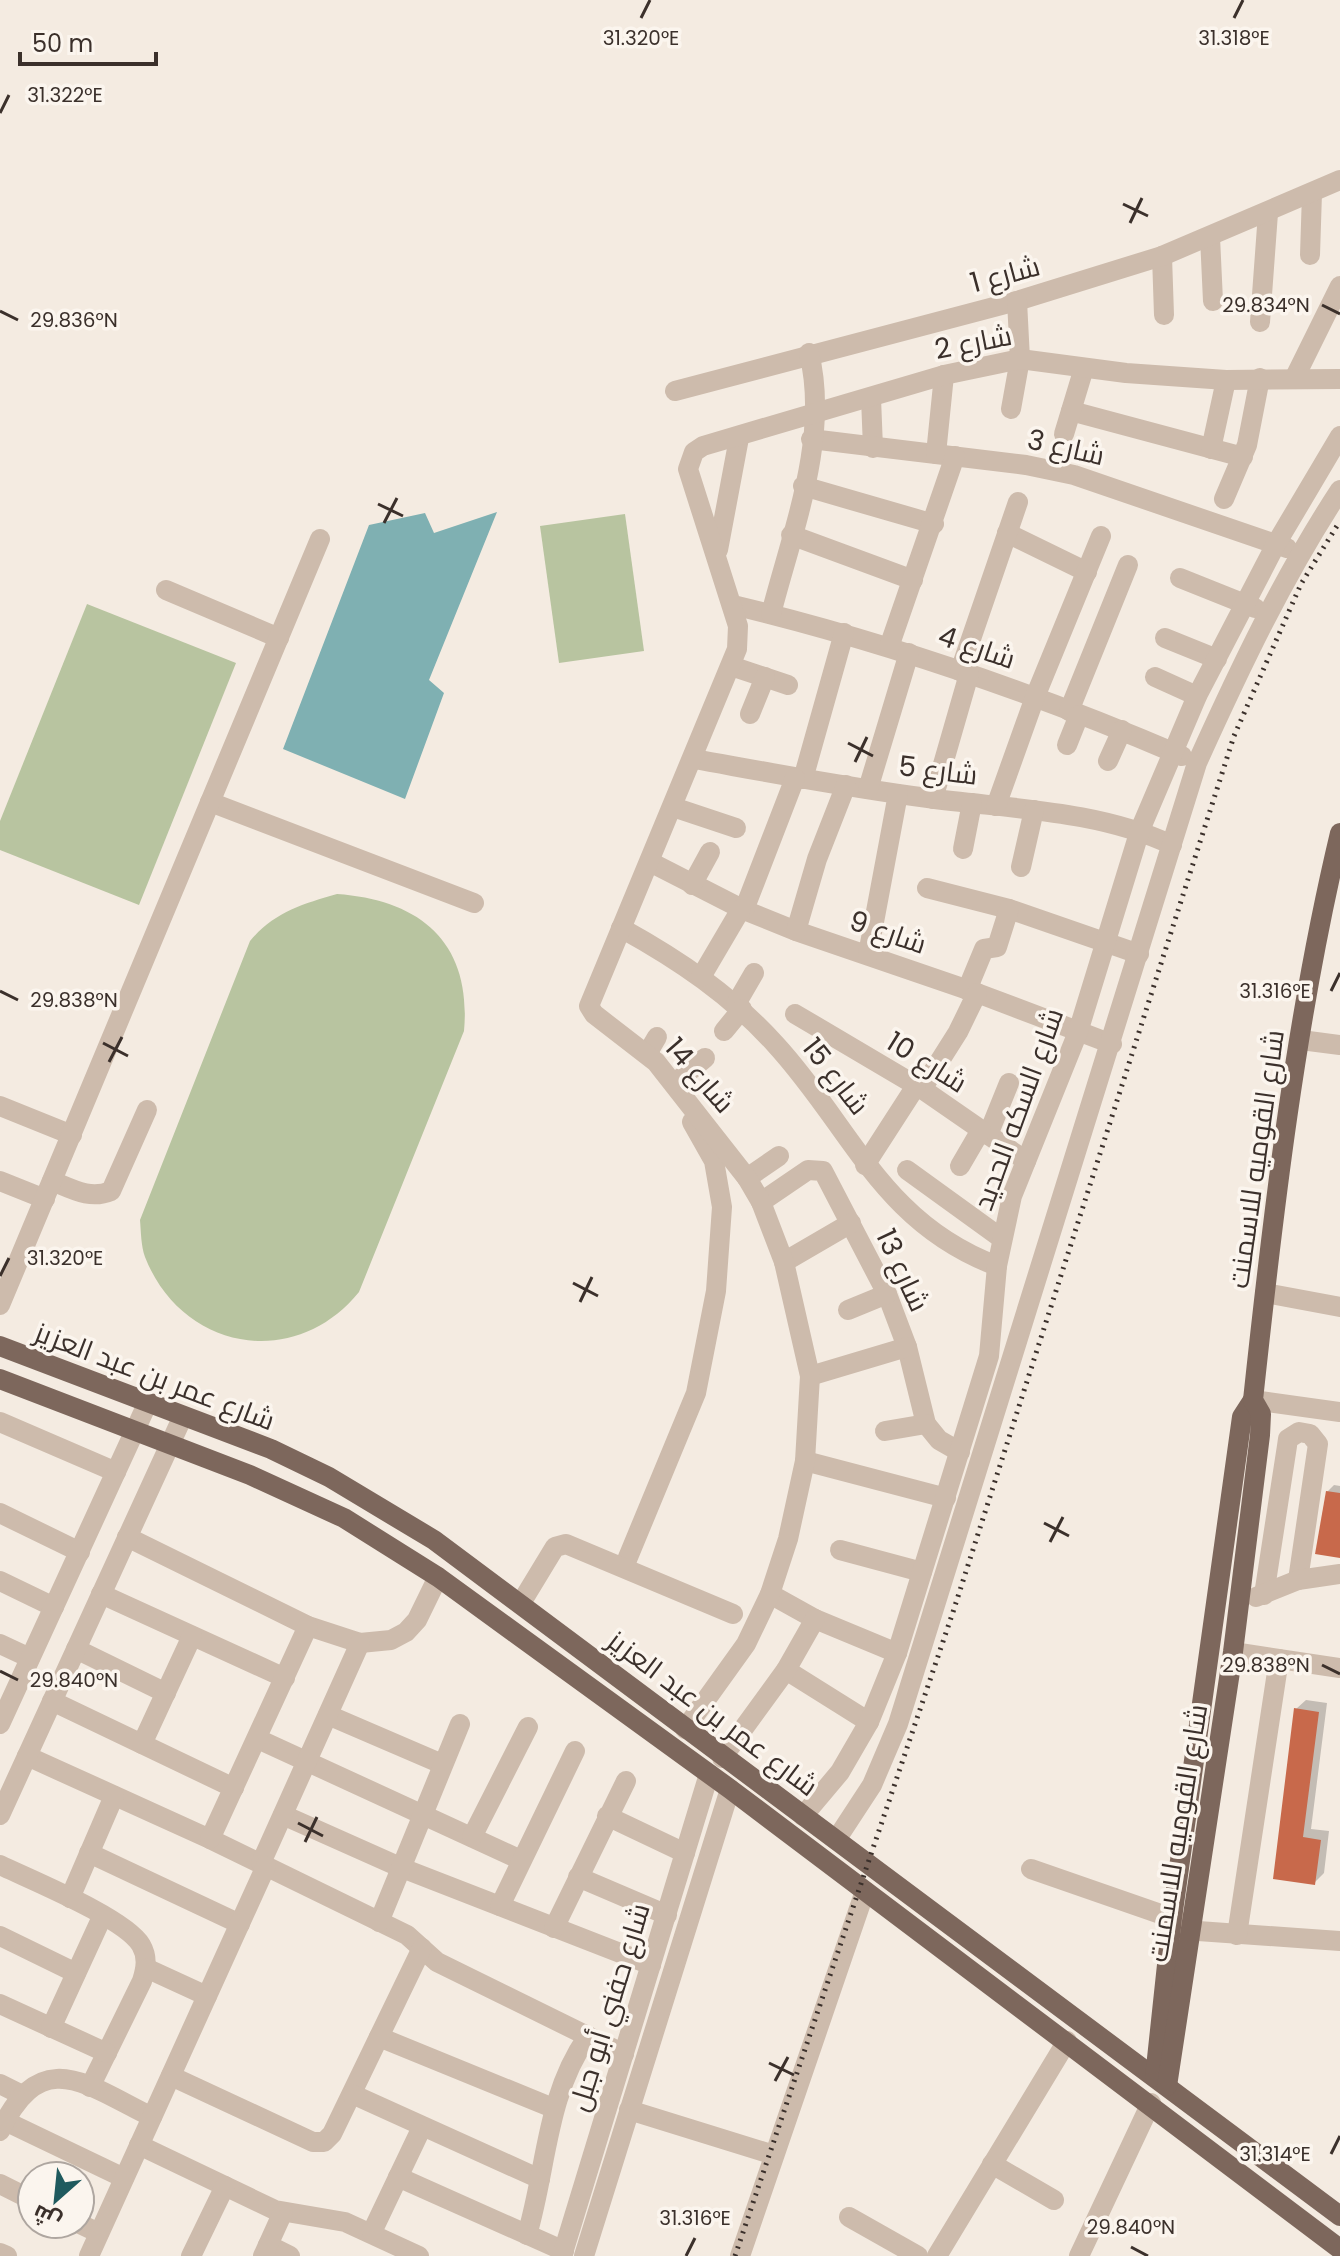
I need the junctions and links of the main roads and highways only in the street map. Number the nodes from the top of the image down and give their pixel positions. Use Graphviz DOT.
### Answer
graph roads {
  1 [pos="1340,833"];
  2 [pos="1336,868"];
  3 [pos="0,1346"];
  4 [pos="0,1379"];
  5 [pos="1253,1400"];
  6 [pos="1216,1596"];
  7 [pos="1240,1599"];
  8 [pos="716,1766"];
  9 [pos="904,1890"];
  10 [pos="890,1910"];
  11 [pos="1181,1923"];
  12 [pos="1161,2081"];
  13 [pos="1340,2216"];
  14 [pos="1340,2249"];
  1 -- 2 [label="main road, شارع القوميه للاسمنت"];
  2 -- 5 [label="main road, شارع القوميه للاسمنت"];
  3 -- 8 [label="main road, شارع عمر بن عبد العزيز"];
  4 -- 8 [label="main road, شارع عمر بن عبد العزيز"];
  5 -- 6 [label="main road, شارع القوميه للاسمنت"];
  5 -- 7 [label="main road, شارع القوميه للاسمنت"];
  6 -- 7 [label="main road"];
  6 -- 11 [label="main road, شارع القوميه للاسمنت"];
  7 -- 11 [label="main road, شارع القوميه للاسمنت"];
  8 -- 9 [label="main road, شارع عمر بن عبد العزيز"];
  8 -- 10 [label="main road, شارع عمر بن عبد العزيز"];
  9 -- 10 [label="main road"];
  9 -- 12 [label="main road, شارع عمر بن عبد العزيز"];
  10 -- 14 [label="main road, شارع عمر بن عبد العزيز"];
  11 -- 12 [label="main road, شارع القوميه للاسمنت"];
  12 -- 13 [label="main road, شارع عمر بن عبد العزيز"];
}
